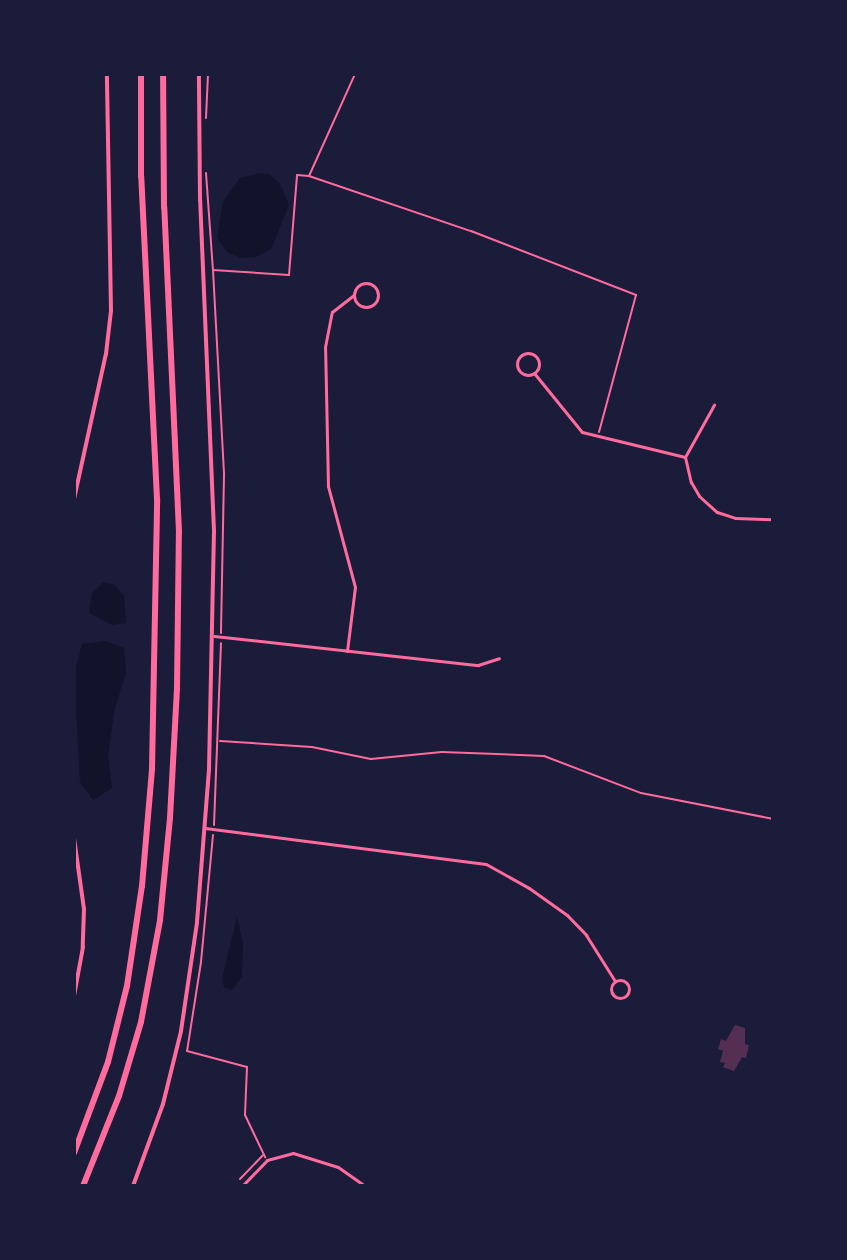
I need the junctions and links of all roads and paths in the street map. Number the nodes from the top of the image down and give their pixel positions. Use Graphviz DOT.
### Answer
graph roads {
  1 [pos="107,74"];
  2 [pos="141,74"];
  3 [pos="163,74"];
  4 [pos="199,74"];
  5 [pos="208,74"];
  6 [pos="355,74"];
  7 [pos="205,126"];
  8 [pos="205,163"];
  9 [pos="309,176"];
  10 [pos="213,270"];
  11 [pos="354,295"];
  12 [pos="534,373"];
  13 [pos="714,405"];
  14 [pos="597,437"];
  15 [pos="685,457"];
  16 [pos="74,499"];
  17 [pos="773,519"];
  18 [pos="222,627"];
  19 [pos="214,636"];
  20 [pos="221,646"];
  21 [pos="347,651"];
  22 [pos="499,658"];
  23 [pos="219,741"];
  24 [pos="214,816"];
  25 [pos="773,819"];
  26 [pos="205,828"];
  27 [pos="213,837"];
  28 [pos="74,838"];
  29 [pos="615,981"];
  30 [pos="74,996"];
  31 [pos="74,1153"];
  32 [pos="264,1154"];
  33 [pos="267,1160"];
  34 [pos="83,1186"];
  35 [pos="133,1186"];
  36 [pos="239,1186"];
  37 [pos="365,1186"];
  1 -- 16 [label="main road"];
  2 -- 31 [label="highway"];
  3 -- 34 [label="highway"];
  4 -- 19 [label="main road"];
  5 -- 7 [label="path"];
  6 -- 9 [label="path"];
  8 -- 10 [label="path"];
  9 -- 10 [label="path"];
  9 -- 14 [label="path"];
  10 -- 18 [label="path"];
  11 -- 11 [label="street"];
  11 -- 21 [label="street"];
  12 -- 12 [label="street"];
  12 -- 14 [label="street"];
  13 -- 15 [label="street"];
  14 -- 15 [label="street"];
  15 -- 17 [label="street"];
  19 -- 21 [label="street"];
  19 -- 26 [label="main road"];
  20 -- 23 [label="path"];
  21 -- 22 [label="street"];
  23 -- 24 [label="path"];
  23 -- 25 [label="path"];
  26 -- 29 [label="street"];
  26 -- 35 [label="main road"];
  27 -- 32 [label="path"];
  28 -- 30 [label="main road"];
  29 -- 29 [label="street"];
  32 -- 33 [label="path"];
  32 -- 36 [label="path"];
  33 -- 36 [label="street"];
  33 -- 37 [label="street"];
}
